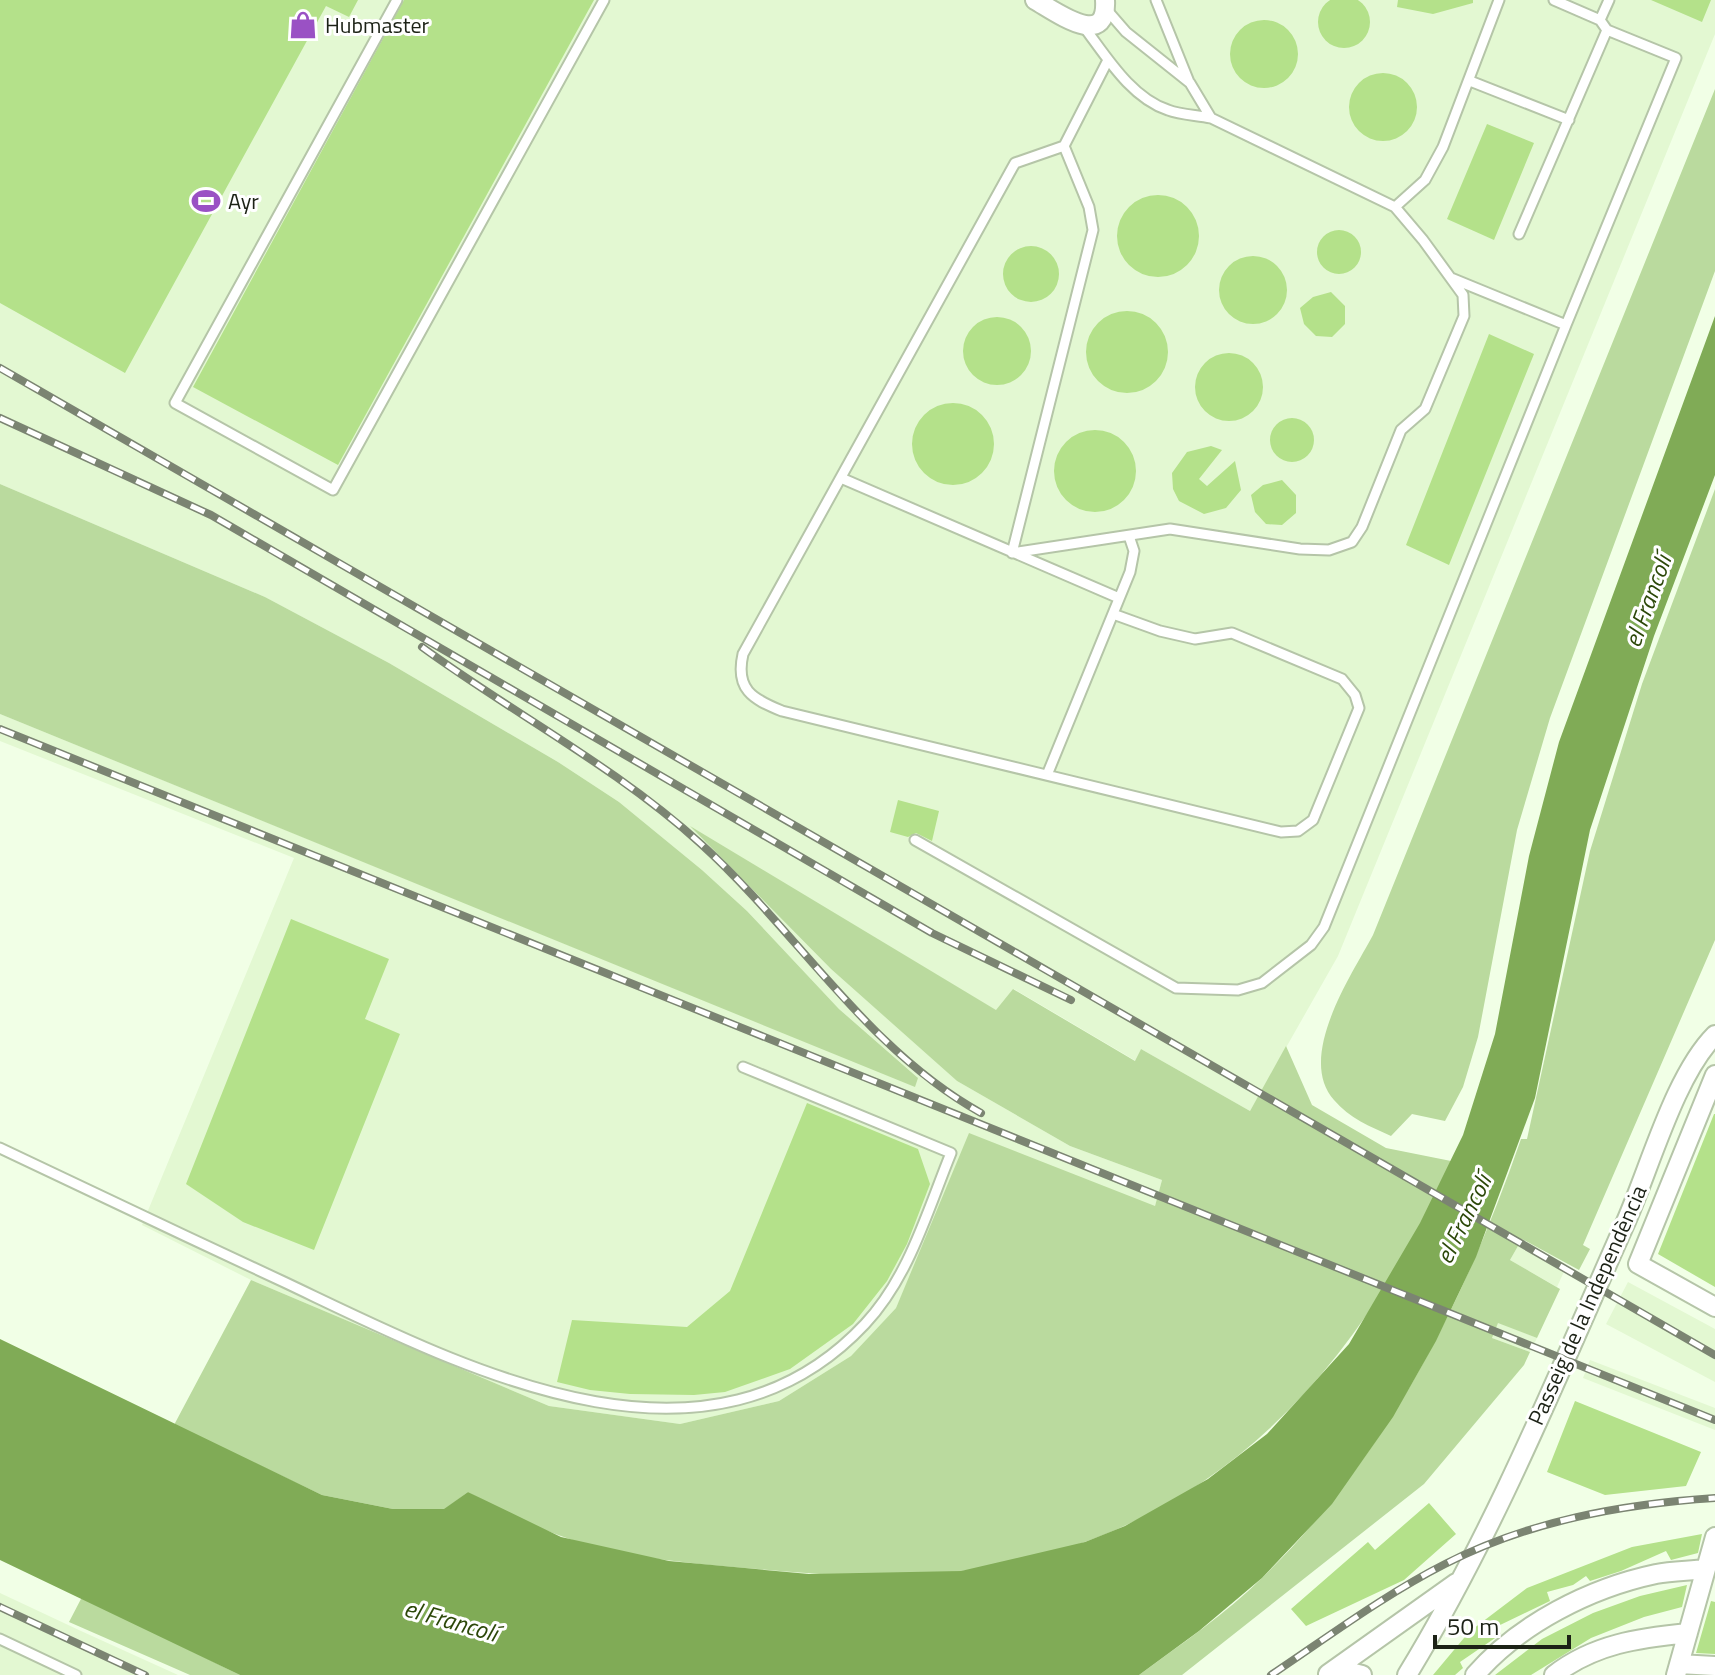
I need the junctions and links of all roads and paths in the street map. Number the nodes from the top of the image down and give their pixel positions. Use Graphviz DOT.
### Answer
graph roads {
  1 [pos="397,0"];
  2 [pos="604,0"];
  3 [pos="1035,0"];
  4 [pos="1156,0"];
  5 [pos="1499,0"];
  6 [pos="1554,0"];
  7 [pos="1609,0"];
  8 [pos="1105,4"];
  9 [pos="1600,20"];
  10 [pos="1084,27"];
  11 [pos="1607,30"];
  12 [pos="1108,60"];
  13 [pos="1470,81"];
  14 [pos="1190,83"];
  15 [pos="1211,118"];
  16 [pos="1569,120"];
  17 [pos="1064,146"];
  18 [pos="1395,207"];
  19 [pos="1519,234"];
  20 [pos="1450,277"];
  21 [pos="1566,325"];
  22 [pos="841,478"];
  23 [pos="1129,536"];
  24 [pos="1012,553"];
  25 [pos="1119,598"];
  26 [pos="1113,614"];
  27 [pos="1047,775"];
  28 [pos="915,840"];
  29 [pos="1715,1035"];
  30 [pos="743,1067"];
  31 [pos="1715,1075"];
  32 [pos="0,1148"];
  33 [pos="1715,1307"];
  34 [pos="1715,1537"];
  35 [pos="1706,1569"];
  36 [pos="1462,1579"];
  37 [pos="1688,1633"];
  38 [pos="0,1639"];
  39 [pos="1715,1666"];
  40 [pos="1678,1670"];
  41 [pos="1327,1674"];
  42 [pos="76,1675"];
  43 [pos="1362,1675"];
  44 [pos="1407,1675"];
  45 [pos="1475,1675"];
  46 [pos="1554,1675"];
  1 -- 2 [label="lane"];
  3 -- 10 [label="street"];
  4 -- 14 [label="lane"];
  5 -- 13 [label="lane"];
  6 -- 9 [label="lane"];
  7 -- 9 [label="lane"];
  8 -- 10 [label="street"];
  8 -- 14 [label="lane"];
  9 -- 11 [label="lane"];
  10 -- 12 [label="lane"];
  11 -- 16 [label="lane"];
  11 -- 21 [label="lane"];
  12 -- 15 [label="lane"];
  12 -- 17 [label="lane"];
  13 -- 16 [label="lane"];
  13 -- 18 [label="lane"];
  14 -- 15 [label="lane"];
  15 -- 18 [label="lane"];
  16 -- 19 [label="lane"];
  17 -- 22 [label="lane"];
  17 -- 24 [label="lane"];
  18 -- 20 [label="lane"];
  20 -- 21 [label="lane"];
  20 -- 23 [label="lane"];
  21 -- 28 [label="lane"];
  22 -- 24 [label="lane"];
  22 -- 27 [label="lane"];
  23 -- 24 [label="lane"];
  23 -- 25 [label="lane"];
  24 -- 25 [label="lane"];
  25 -- 26 [label="lane"];
  26 -- 27 [label="lane"];
  26 -- 27 [label="lane"];
  29 -- 36 [label="street, Passeig de la Independència"];
  30 -- 32 [label="lane"];
  31 -- 33 [label="street"];
  34 -- 35 [label="street"];
  35 -- 37 [label="street"];
  35 -- 45 [label="street"];
  36 -- 41 [label="street"];
  36 -- 44 [label="street, Passeig de la Independència"];
  37 -- 40 [label="street"];
  37 -- 46 [label="street"];
  38 -- 42 [label="lane"];
  39 -- 40 [label="street"];
  41 -- 43 [label="street"];
}
